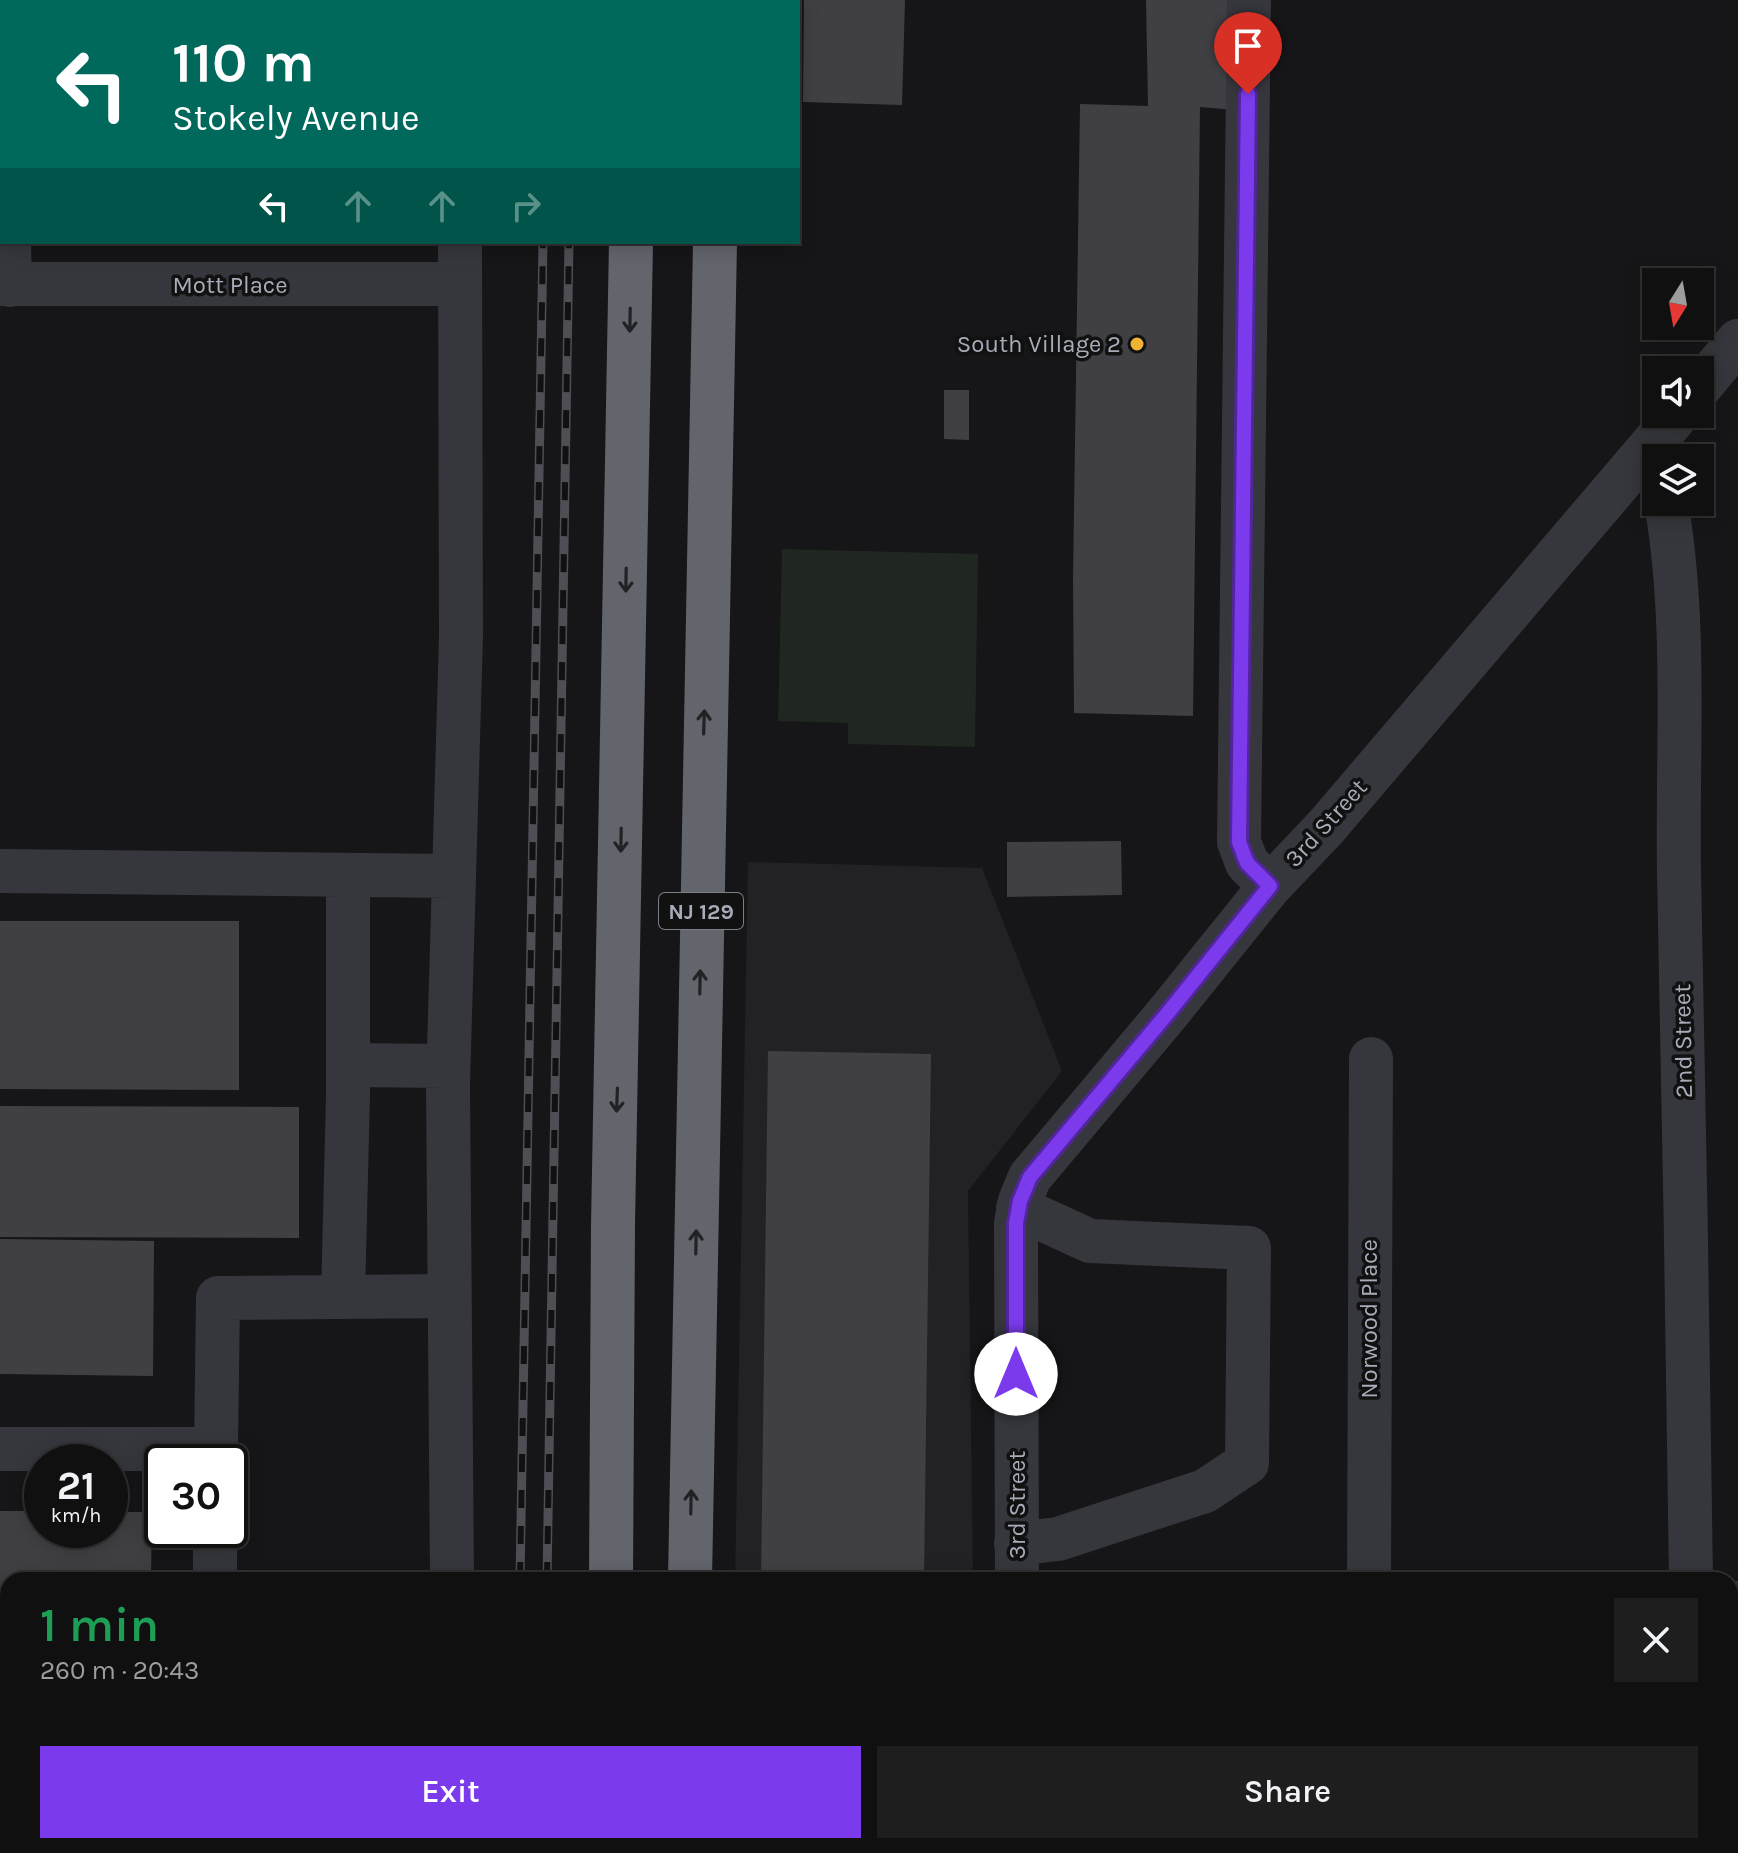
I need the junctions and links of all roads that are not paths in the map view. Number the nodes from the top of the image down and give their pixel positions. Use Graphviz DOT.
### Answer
graph roads {
  1 [pos="1249,0"];
  2 [pos="9,244"];
  3 [pos="631,244"];
  4 [pos="715,244"];
  5 [pos="460,263"];
  6 [pos="5,285"];
  7 [pos="1738,341"];
  8 [pos="1714,370"];
  9 [pos="1642,475"];
  10 [pos="1669,516"];
  11 [pos="0,871"];
  12 [pos="348,875"];
  13 [pos="453,876"];
  14 [pos="1270,886"];
  15 [pos="1371,1059"];
  16 [pos="348,1065"];
  17 [pos="448,1066"];
  18 [pos="1018,1208"];
  19 [pos="448,1296"];
  20 [pos="343,1297"];
  21 [pos="216,1444"];
  22 [pos="0,1449"];
  23 [pos="144,1454"];
  24 [pos="215,1548"];
  25 [pos="1016,1562"];
  26 [pos="215,1572"];
  27 [pos="452,1572"];
  28 [pos="611,1572"];
  29 [pos="690,1572"];
  30 [pos="1369,1572"];
  31 [pos="1691,1572"];
  1 -- 14 [label="street"];
  2 -- 6 [label="street"];
  3 -- 28 [label="highway, one-way"];
  29 -- 4 [label="highway, NJ 129, one-way"];
  5 -- 6 [label="street, Mott Place"];
  5 -- 13 [label="street"];
  7 -- 8 [label="street"];
  9 -- 14 [label="street, 3rd Street"];
  10 -- 31 [label="street, 2nd Street"];
  11 -- 12 [label="street"];
  12 -- 13 [label="street"];
  12 -- 16 [label="street"];
  13 -- 17 [label="street"];
  14 -- 18 [label="street, 3rd Street"];
  15 -- 30 [label="street, Norwood Place"];
  16 -- 17 [label="street"];
  16 -- 20 [label="street"];
  17 -- 19 [label="street"];
  18 -- 25 [label="street, 3rd Street"];
  18 -- 25 [label="street"];
  19 -- 20 [label="street"];
  19 -- 27 [label="street"];
  20 -- 21 [label="street"];
  22 -- 23 [label="street"];
  24 -- 26 [label="street"];
}
